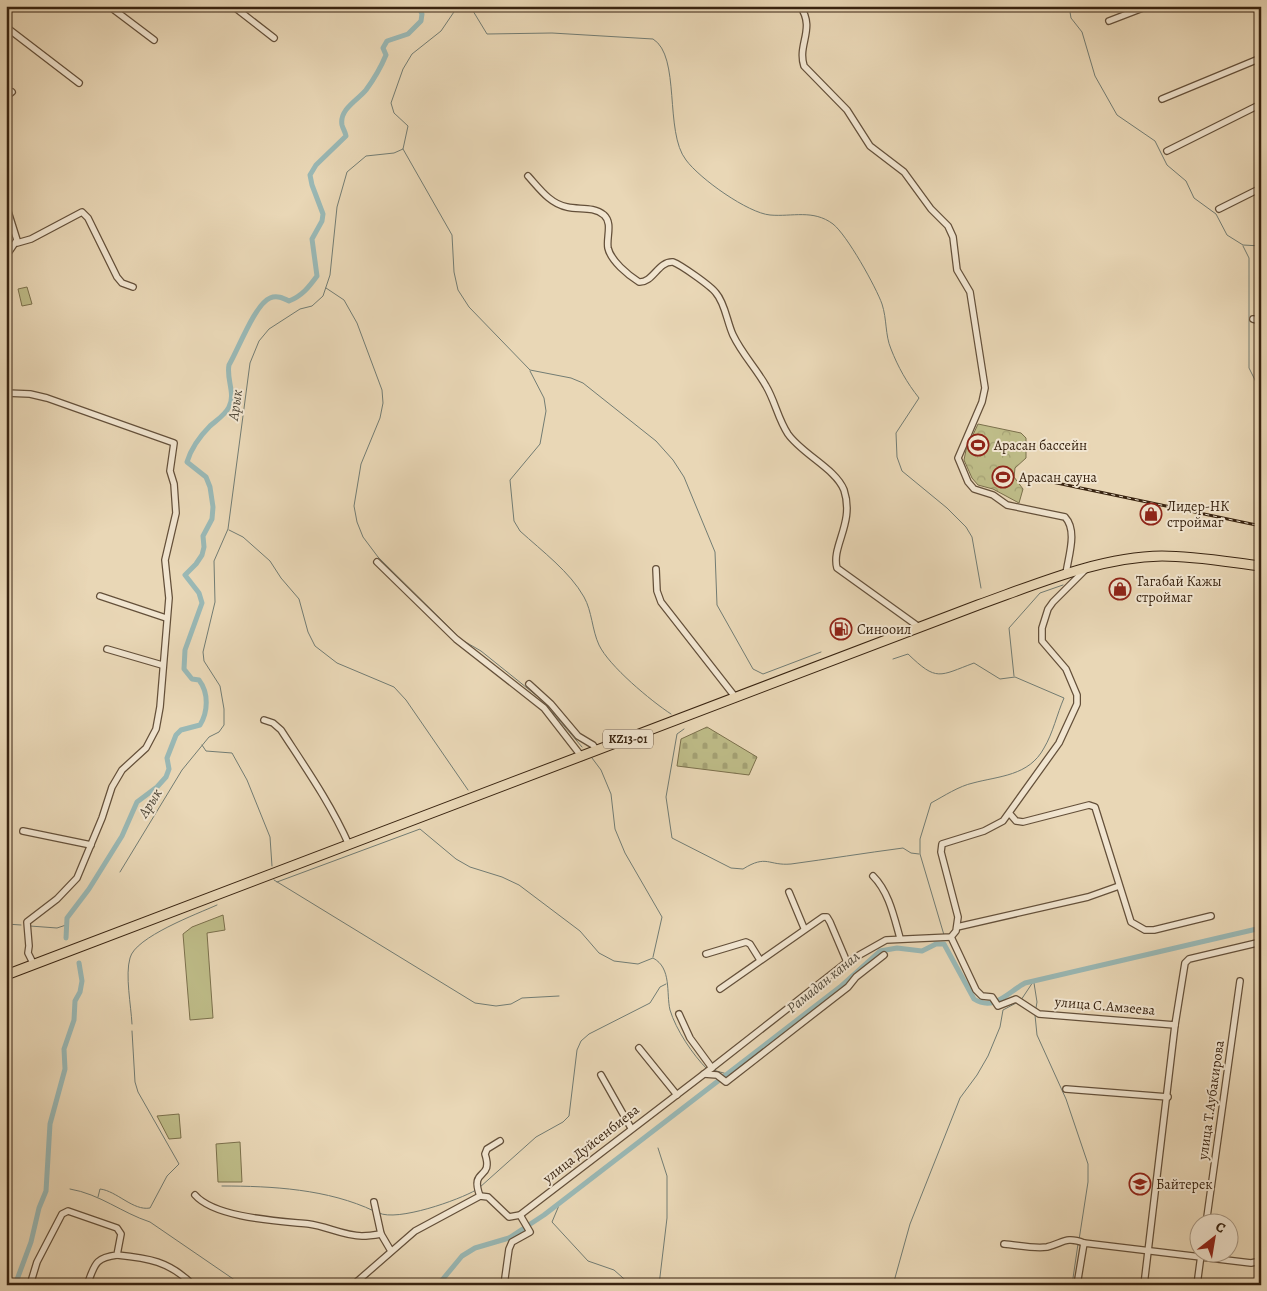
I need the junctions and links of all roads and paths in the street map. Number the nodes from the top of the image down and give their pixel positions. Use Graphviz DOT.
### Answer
graph roads {
  1 [pos="108,6"];
  2 [pos="233,6"];
  3 [pos="800,6"];
  4 [pos="1148,6"];
  5 [pos="1109,21"];
  6 [pos="6,27"];
  7 [pos="274,38"];
  8 [pos="154,40"];
  9 [pos="1261,58"];
  10 [pos="79,83"];
  11 [pos="12,92"];
  12 [pos="6,97"];
  13 [pos="1162,99"];
  14 [pos="1261,104"];
  15 [pos="1167,151"];
  16 [pos="528,176"];
  17 [pos="1261,188"];
  18 [pos="6,205"];
  19 [pos="1220,209"];
  20 [pos="16,243"];
  21 [pos="6,256"];
  22 [pos="133,287"];
  23 [pos="1253,319"];
  24 [pos="1261,321"];
  25 [pos="6,393"];
  26 [pos="377,562"];
  27 [pos="1261,566"];
  28 [pos="656,569"];
  29 [pos="1086,569"];
  30 [pos="1066,574"];
  31 [pos="100,596"];
  32 [pos="166,618"];
  33 [pos="921,628"];
  34 [pos="107,649"];
  35 [pos="162,664"];
  36 [pos="529,684"];
  37 [pos="736,698"];
  38 [pos="264,720"];
  39 [pos="597,751"];
  40 [pos="582,757"];
  41 [pos="1010,814"];
  42 [pos="22,831"];
  43 [pos="91,845"];
  44 [pos="349,845"];
  45 [pos="874,876"];
  46 [pos="1119,886"];
  47 [pos="789,892"];
  48 [pos="1210,916"];
  49 [pos="957,927"];
  50 [pos="804,928"];
  51 [pos="951,937"];
  52 [pos="900,938"];
  53 [pos="1261,942"];
  54 [pos="706,954"];
  55 [pos="884,955"];
  56 [pos="760,960"];
  57 [pos="846,962"];
  58 [pos="34,964"];
  59 [pos="6,975"];
  60 [pos="1240,981"];
  61 [pos="720,989"];
  62 [pos="679,1014"];
  63 [pos="1175,1025"];
  64 [pos="639,1048"];
  65 [pos="712,1068"];
  66 [pos="704,1074"];
  67 [pos="602,1075"];
  68 [pos="1066,1089"];
  69 [pos="677,1095"];
  70 [pos="1168,1097"];
  71 [pos="631,1128"];
  72 [pos="500,1141"];
  73 [pos="195,1195"];
  74 [pos="480,1196"];
  75 [pos="374,1202"];
  76 [pos="1207,1214"];
  77 [pos="520,1215"];
  78 [pos="381,1234"];
  79 [pos="1084,1243"];
  80 [pos="1004,1244"];
  81 [pos="1148,1250"];
  82 [pos="391,1251"];
  83 [pos="1190,1254"];
  84 [pos="117,1255"];
  85 [pos="1240,1261"];
  86 [pos="1261,1261"];
  87 [pos="1200,1264"];
  88 [pos="30,1285"];
  89 [pos="87,1285"];
  90 [pos="192,1285"];
  91 [pos="353,1285"];
  92 [pos="504,1285"];
  93 [pos="1077,1285"];
  94 [pos="1144,1285"];
  95 [pos="1197,1285"];
  1 -- 8 [label="street"];
  2 -- 7 [label="street"];
  3 -- 30 [label="street"];
  4 -- 5 [label="street"];
  6 -- 10 [label="street"];
  9 -- 13 [label="street"];
  11 -- 12 [label="street"];
  14 -- 15 [label="street"];
  16 -- 33 [label="street"];
  17 -- 19 [label="street"];
  18 -- 20 [label="street"];
  20 -- 21 [label="street"];
  20 -- 22 [label="street"];
  23 -- 24 [label="street"];
  25 -- 32 [label="street"];
  26 -- 40 [label="street"];
  27 -- 29 [label="highway, KZ13-01"];
  28 -- 37 [label="street"];
  29 -- 30 [label="highway, KZ13-01"];
  29 -- 41 [label="street"];
  30 -- 33 [label="highway, KZ13-01"];
  31 -- 32 [label="street"];
  32 -- 35 [label="street"];
  33 -- 37 [label="highway, KZ13-01"];
  34 -- 35 [label="street"];
  35 -- 43 [label="street"];
  36 -- 39 [label="street"];
  37 -- 39 [label="highway, KZ13-01"];
  38 -- 44 [label="street"];
  39 -- 40 [label="highway, KZ13-01"];
  40 -- 44 [label="highway, KZ13-01"];
  41 -- 46 [label="street"];
  41 -- 49 [label="street"];
  42 -- 43 [label="street"];
  43 -- 58 [label="street"];
  44 -- 58 [label="highway, KZ13-01"];
  45 -- 52 [label="street"];
  46 -- 48 [label="street"];
  46 -- 49 [label="street"];
  47 -- 50 [label="street"];
  49 -- 51 [label="street"];
  50 -- 56 [label="street"];
  50 -- 57 [label="street"];
  51 -- 52 [label="street, улица Дуйсенбиева"];
  51 -- 63 [label="street, улица С.Амзеева"];
  52 -- 57 [label="street, улица Дуйсенбиева"];
  53 -- 63 [label="street"];
  54 -- 56 [label="street"];
  55 -- 66 [label="street"];
  56 -- 61 [label="street"];
  57 -- 65 [label="street, улица Дуйсенбиева"];
  58 -- 59 [label="highway, KZ13-01"];
  60 -- 76 [label="street, улица Т.Аубакирова"];
  62 -- 65 [label="street"];
  63 -- 70 [label="street"];
  64 -- 69 [label="street"];
  65 -- 66 [label="street, улица Дуйсенбиева"];
  66 -- 69 [label="street, улица Дуйсенбиева"];
  67 -- 71 [label="street"];
  68 -- 70 [label="street"];
  69 -- 71 [label="street, улица Дуйсенбиева"];
  70 -- 81 [label="street"];
  71 -- 77 [label="street, улица Дуйсенбиева"];
  72 -- 74 [label="street"];
  73 -- 78 [label="street"];
  74 -- 77 [label="street"];
  74 -- 82 [label="street"];
  75 -- 78 [label="street"];
  77 -- 92 [label="street"];
  78 -- 82 [label="street"];
  79 -- 80 [label="street"];
  79 -- 81 [label="street"];
  79 -- 93 [label="street"];
  81 -- 83 [label="street"];
  81 -- 94 [label="street"];
  82 -- 91 [label="street"];
  84 -- 88 [label="street"];
  84 -- 89 [label="street"];
  84 -- 90 [label="street"];
  85 -- 86 [label="street"];
  87 -- 95 [label="street"];
}
